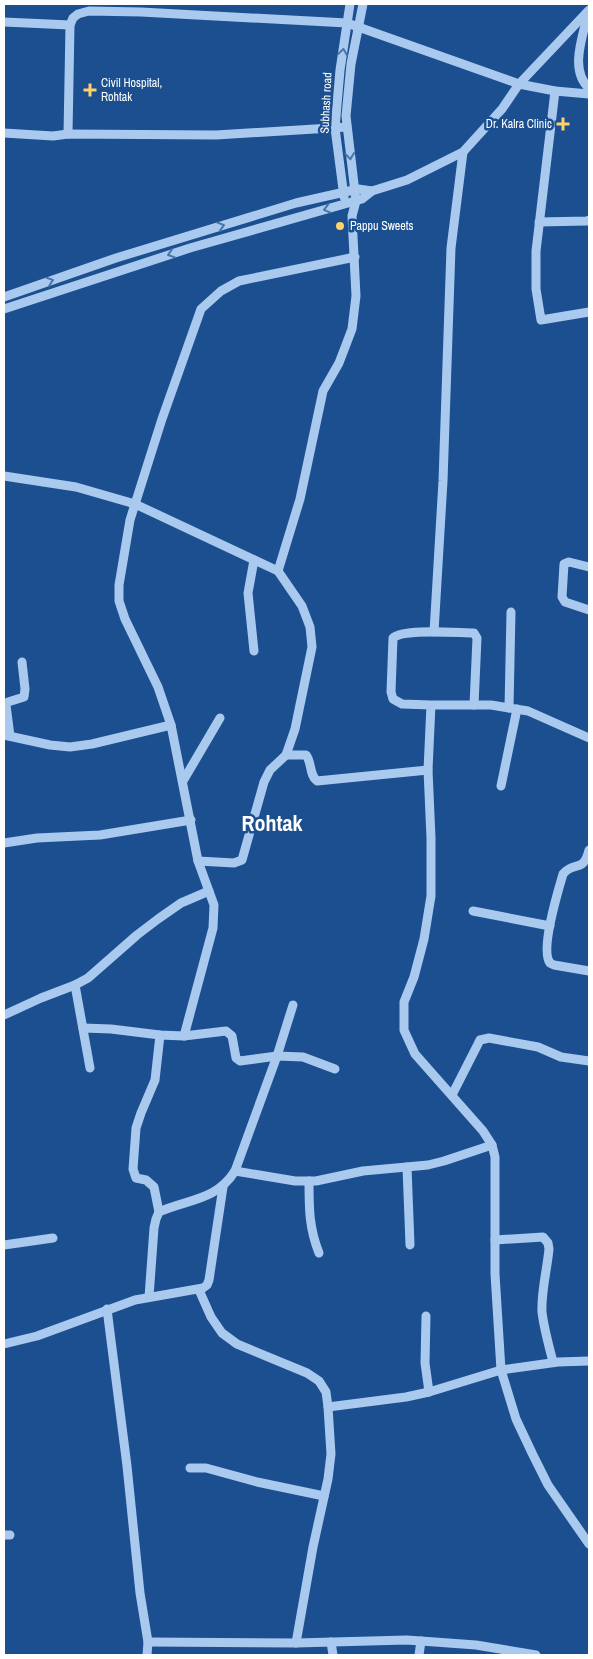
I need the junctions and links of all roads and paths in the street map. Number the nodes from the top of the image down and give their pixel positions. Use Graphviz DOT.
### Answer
graph roads {
  1 [pos="350,4"];
  2 [pos="363,4"];
  3 [pos="588,12"];
  4 [pos="4,22"];
  5 [pos="346,23"];
  6 [pos="70,25"];
  7 [pos="358,27"];
  8 [pos="519,84"];
  9 [pos="589,88"];
  10 [pos="555,91"];
  11 [pos="589,94"];
  12 [pos="347,127"];
  13 [pos="335,128"];
  14 [pos="4,133"];
  15 [pos="68,134"];
  16 [pos="463,152"];
  17 [pos="354,190"];
  18 [pos="372,191"];
  19 [pos="344,192"];
  20 [pos="356,201"];
  21 [pos="346,204"];
  22 [pos="352,216"];
  23 [pos="589,220"];
  24 [pos="539,222"];
  25 [pos="355,257"];
  26 [pos="4,297"];
  27 [pos="4,309"];
  28 [pos="589,312"];
  29 [pos="4,476"];
  30 [pos="135,504"];
  31 [pos="254,560"];
  32 [pos="589,567"];
  33 [pos="278,571"];
  34 [pos="589,610"];
  35 [pos="511,612"];
  36 [pos="434,632"];
  37 [pos="254,651"];
  38 [pos="22,662"];
  39 [pos="431,705"];
  40 [pos="474,705"];
  41 [pos="513,708"];
  42 [pos="220,718"];
  43 [pos="171,725"];
  44 [pos="7,736"];
  45 [pos="589,738"];
  46 [pos="286,755"];
  47 [pos="428,770"];
  48 [pos="183,781"];
  49 [pos="502,786"];
  50 [pos="191,820"];
  51 [pos="4,843"];
  52 [pos="589,850"];
  53 [pos="198,861"];
  54 [pos="209,891"];
  55 [pos="474,911"];
  56 [pos="550,926"];
  57 [pos="589,971"];
  58 [pos="76,985"];
  59 [pos="293,1005"];
  60 [pos="4,1015"];
  61 [pos="83,1028"];
  62 [pos="160,1035"];
  63 [pos="184,1036"];
  64 [pos="277,1056"];
  65 [pos="589,1061"];
  66 [pos="90,1068"];
  67 [pos="335,1069"];
  68 [pos="452,1095"];
  69 [pos="492,1145"];
  70 [pos="407,1167"];
  71 [pos="235,1171"];
  72 [pos="309,1181"];
  73 [pos="223,1187"];
  74 [pos="159,1212"];
  75 [pos="53,1238"];
  76 [pos="495,1240"];
  77 [pos="4,1245"];
  78 [pos="410,1246"];
  79 [pos="319,1253"];
  80 [pos="199,1290"];
  81 [pos="149,1297"];
  82 [pos="107,1309"];
  83 [pos="426,1316"];
  84 [pos="4,1344"];
  85 [pos="589,1361"];
  86 [pos="553,1362"];
  87 [pos="501,1370"];
  88 [pos="429,1392"];
  89 [pos="328,1407"];
  90 [pos="190,1468"];
  91 [pos="324,1496"];
  92 [pos="589,1544"];
  93 [pos="421,1641"];
  94 [pos="148,1642"];
  95 [pos="331,1642"];
  96 [pos="296,1643"];
  97 [pos="147,1655"];
  98 [pos="333,1655"];
  99 [pos="420,1655"];
  100 [pos="536,1655"];
  1 -- 5 [label="street, Subhash road"];
  2 -- 7 [label="street, Subhash road"];
  3 -- 8 [label="street"];
  3 -- 9 [label="street"];
  4 -- 6 [label="street"];
  5 -- 6 [label="street"];
  5 -- 7 [label="street"];
  13 -- 5 [label="street, Subhash road, one-way"];
  6 -- 15 [label="street"];
  7 -- 8 [label="street"];
  7 -- 12 [label="street, Subhash road"];
  8 -- 10 [label="street"];
  8 -- 16 [label="street"];
  10 -- 11 [label="street"];
  10 -- 24 [label="street"];
  12 -- 13 [label="street"];
  12 -- 17 [label="street, Subhash road, one-way"];
  13 -- 15 [label="street"];
  13 -- 19 [label="street, Subhash road"];
  14 -- 15 [label="street"];
  16 -- 18 [label="street"];
  16 -- 36 [label="street"];
  17 -- 18 [label="street"];
  17 -- 19 [label="street"];
  17 -- 20 [label="street, Subhash road"];
  18 -- 20 [label="street"];
  19 -- 21 [label="street, Subhash road"];
  26 -- 19 [label="street, one-way"];
  20 -- 21 [label="street"];
  20 -- 22 [label="street"];
  21 -- 22 [label="street, Subhash road"];
  21 -- 27 [label="street, one-way"];
  22 -- 25 [label="street"];
  23 -- 24 [label="street"];
  24 -- 28 [label="street"];
  25 -- 30 [label="street"];
  25 -- 33 [label="street"];
  29 -- 30 [label="street"];
  30 -- 31 [label="street"];
  30 -- 43 [label="street"];
  31 -- 33 [label="street"];
  31 -- 37 [label="street"];
  32 -- 34 [label="street"];
  33 -- 46 [label="street"];
  35 -- 41 [label="street"];
  36 -- 39 [label="street"];
  36 -- 40 [label="street"];
  38 -- 44 [label="street"];
  39 -- 40 [label="street"];
  39 -- 47 [label="street"];
  40 -- 41 [label="street"];
  41 -- 45 [label="street"];
  41 -- 49 [label="street"];
  42 -- 48 [label="street"];
  43 -- 44 [label="street"];
  43 -- 48 [label="street"];
  46 -- 47 [label="street"];
  46 -- 53 [label="street"];
  47 -- 68 [label="street"];
  48 -- 50 [label="street"];
  50 -- 51 [label="street"];
  50 -- 53 [label="street"];
  52 -- 56 [label="street"];
  53 -- 54 [label="street"];
  54 -- 58 [label="street"];
  54 -- 63 [label="street"];
  55 -- 56 [label="street"];
  56 -- 57 [label="street"];
  58 -- 60 [label="street"];
  58 -- 61 [label="street"];
  59 -- 64 [label="street"];
  61 -- 62 [label="street"];
  61 -- 66 [label="street"];
  62 -- 63 [label="street"];
  62 -- 74 [label="street"];
  63 -- 64 [label="street"];
  64 -- 67 [label="street"];
  64 -- 71 [label="street"];
  65 -- 68 [label="street"];
  68 -- 69 [label="street"];
  69 -- 70 [label="street"];
  69 -- 76 [label="street"];
  70 -- 72 [label="street"];
  70 -- 78 [label="street"];
  71 -- 72 [label="street"];
  71 -- 73 [label="street"];
  72 -- 79 [label="street"];
  73 -- 74 [label="street"];
  73 -- 80 [label="street"];
  74 -- 81 [label="street"];
  75 -- 77 [label="street"];
  76 -- 86 [label="street"];
  76 -- 87 [label="street"];
  80 -- 81 [label="street"];
  80 -- 89 [label="street"];
  81 -- 82 [label="street"];
  82 -- 84 [label="street"];
  82 -- 94 [label="street"];
  83 -- 88 [label="street"];
  85 -- 86 [label="street"];
  86 -- 87 [label="street"];
  87 -- 88 [label="street"];
  87 -- 92 [label="street"];
  88 -- 89 [label="street"];
  89 -- 91 [label="street"];
  90 -- 91 [label="street"];
  91 -- 96 [label="street"];
  93 -- 95 [label="street"];
  93 -- 99 [label="street"];
  93 -- 100 [label="street"];
  94 -- 96 [label="street"];
  94 -- 97 [label="street"];
  95 -- 96 [label="street"];
  95 -- 98 [label="street"];
}
